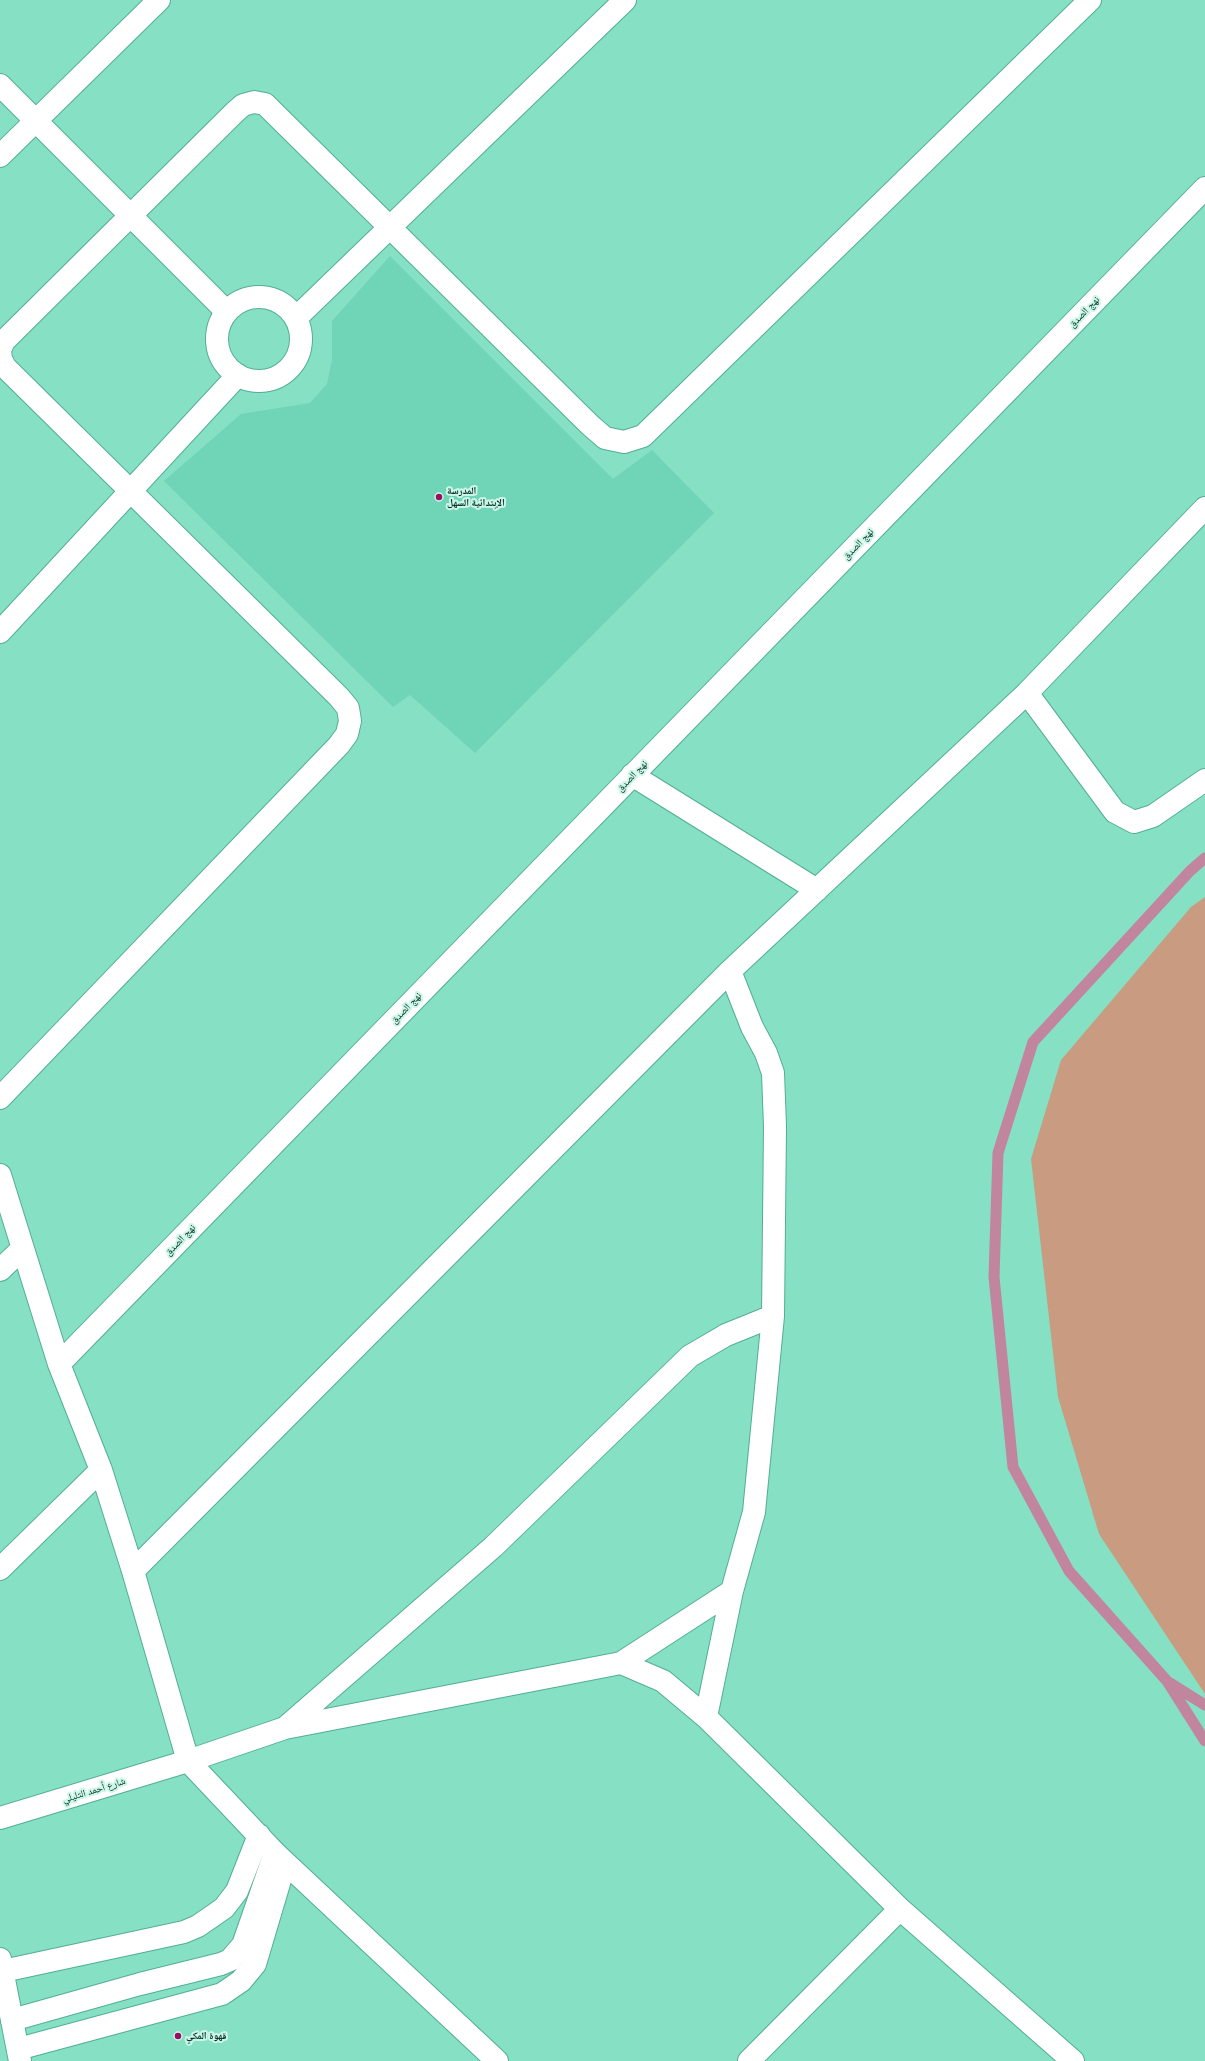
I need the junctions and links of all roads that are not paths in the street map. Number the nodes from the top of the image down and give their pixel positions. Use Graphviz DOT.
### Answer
graph roads {
  1 [pos="159,0"];
  2 [pos="625,0"];
  3 [pos="1090,0"];
  4 [pos="0,85"];
  5 [pos="35,121"];
  6 [pos="0,156"];
  7 [pos="1205,188"];
  8 [pos="131,216"];
  9 [pos="390,227"];
  10 [pos="227,312"];
  11 [pos="296,318"];
  12 [pos="238,375"];
  13 [pos="131,491"];
  14 [pos="1205,508"];
  15 [pos="0,632"];
  16 [pos="1027,693"];
  17 [pos="632,775"];
  18 [pos="1205,780"];
  19 [pos="817,890"];
  20 [pos="730,972"];
  21 [pos="0,1098"];
  22 [pos="0,1175"];
  23 [pos="22,1249"];
  24 [pos="0,1270"];
  25 [pos="773,1316"];
  26 [pos="59,1364"];
  27 [pos="101,1470"];
  28 [pos="0,1569"];
  29 [pos="133,1571"];
  30 [pos="732,1592"];
  31 [pos="622,1663"];
  32 [pos="706,1717"];
  33 [pos="285,1728"];
  34 [pos="188,1762"];
  35 [pos="0,1818"];
  36 [pos="259,1835"];
  37 [pos="280,1858"];
  38 [pos="900,1909"];
  39 [pos="2,1965"];
  40 [pos="12,2020"];
  41 [pos="19,2055"];
  42 [pos="497,2061"];
  43 [pos="749,2061"];
  44 [pos="1073,2061"];
  1 -- 5 [label="street"];
  2 -- 9 [label="street"];
  3 -- 9 [label="street"];
  4 -- 5 [label="street"];
  5 -- 6 [label="street"];
  5 -- 8 [label="street"];
  7 -- 17 [label="street, نهج الصدق"];
  8 -- 9 [label="street"];
  8 -- 10 [label="street"];
  8 -- 13 [label="street"];
  9 -- 11 [label="street"];
  10 -- 11 [label="street"];
  10 -- 12 [label="street"];
  11 -- 12 [label="street"];
  12 -- 13 [label="street"];
  13 -- 15 [label="street"];
  13 -- 21 [label="street"];
  14 -- 16 [label="street"];
  16 -- 18 [label="street"];
  16 -- 19 [label="street"];
  17 -- 19 [label="street"];
  17 -- 26 [label="street, نهج الصدق"];
  19 -- 20 [label="street"];
  20 -- 25 [label="street"];
  20 -- 29 [label="street"];
  22 -- 23 [label="street"];
  23 -- 24 [label="street"];
  23 -- 26 [label="street"];
  25 -- 30 [label="street"];
  25 -- 33 [label="street"];
  26 -- 27 [label="street"];
  27 -- 28 [label="street"];
  27 -- 29 [label="street"];
  29 -- 34 [label="street"];
  30 -- 31 [label="street"];
  30 -- 32 [label="street"];
  31 -- 32 [label="street"];
  31 -- 33 [label="street"];
  32 -- 38 [label="street"];
  33 -- 34 [label="street, شارع أحمد التليلي"];
  34 -- 35 [label="street, شارع أحمد التليلي"];
  34 -- 36 [label="street"];
  36 -- 37 [label="street"];
  36 -- 39 [label="street"];
  37 -- 40 [label="street"];
  37 -- 41 [label="street"];
  37 -- 42 [label="street"];
  38 -- 43 [label="street"];
  38 -- 44 [label="street"];
  39 -- 40 [label="street"];
  40 -- 41 [label="street"];
}
